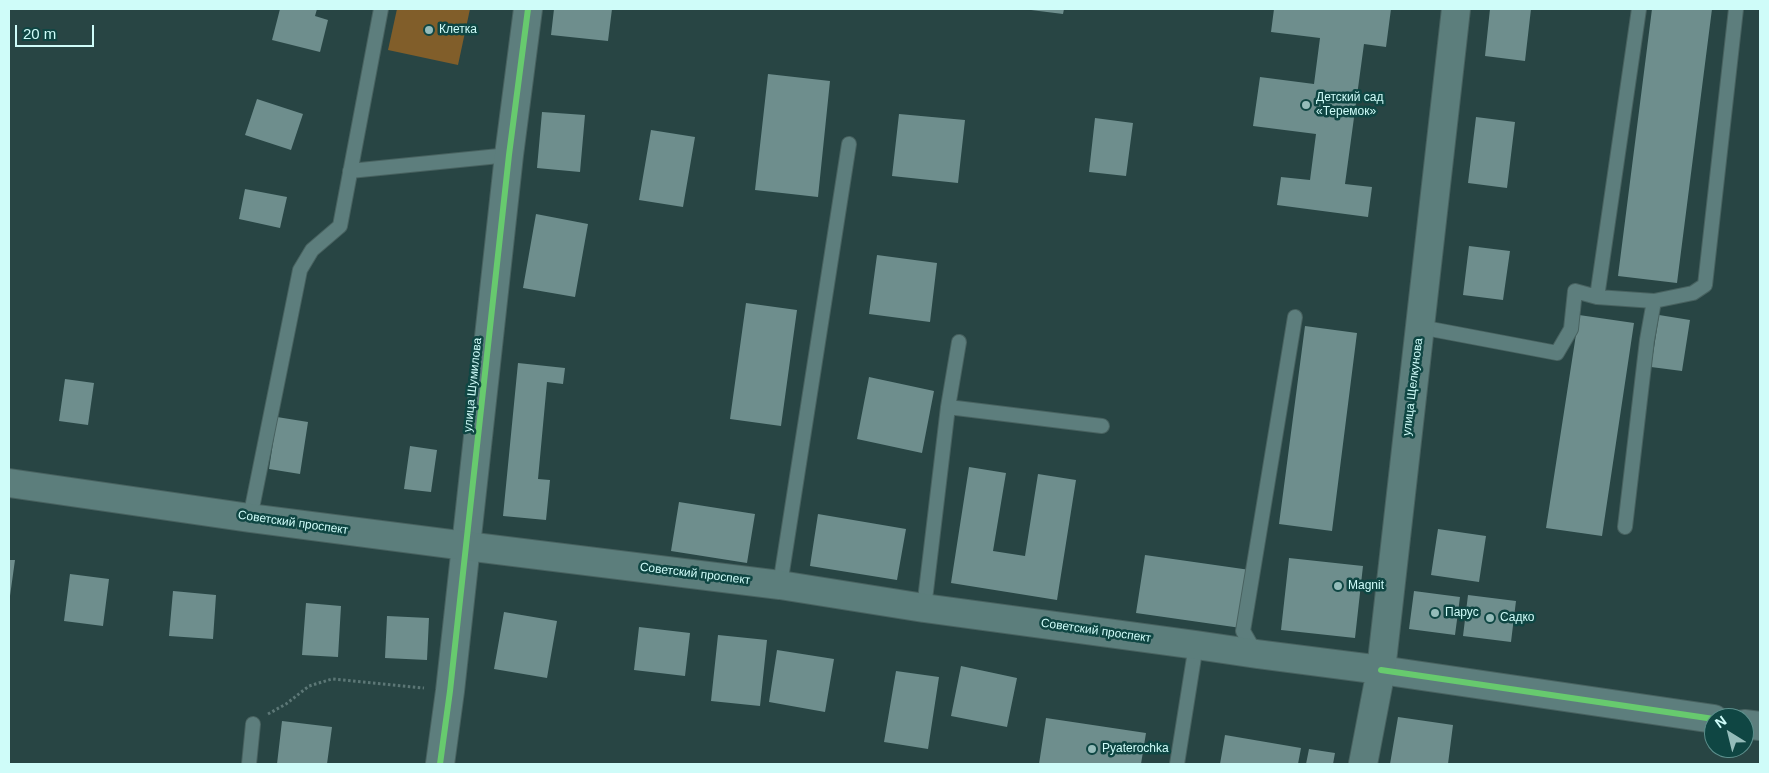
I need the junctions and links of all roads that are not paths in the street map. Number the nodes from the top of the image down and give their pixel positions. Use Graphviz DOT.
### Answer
graph roads {
  1 [pos="381,9"];
  2 [pos="528,9"];
  3 [pos="1456,9"];
  4 [pos="1639,9"];
  5 [pos="1736,9"];
  6 [pos="849,144"];
  7 [pos="509,155"];
  8 [pos="350,171"];
  9 [pos="1597,298"];
  10 [pos="1654,301"];
  11 [pos="1295,317"];
  12 [pos="1420,327"];
  13 [pos="959,342"];
  14 [pos="948,407"];
  15 [pos="1102,426"];
  16 [pos="9,483"];
  17 [pos="250,518"];
  18 [pos="1626,527"];
  19 [pos="466,546"];
  20 [pos="780,585"];
  21 [pos="924,608"];
  22 [pos="1196,645"];
  23 [pos="1257,654"];
  24 [pos="1381,670"];
  25 [pos="1704,718"];
  26 [pos="253,724"];
  27 [pos="249,764"];
  28 [pos="440,764"];
  29 [pos="1177,764"];
  30 [pos="1363,764"];
  1 -- 8 [label="lane"];
  2 -- 7 [label="street, улица Шумилова"];
  3 -- 12 [label="main road, улица Щелкунова"];
  4 -- 9 [label="lane"];
  5 -- 10 [label="lane"];
  6 -- 20 [label="lane"];
  7 -- 8 [label="lane"];
  7 -- 19 [label="street, улица Шумилова"];
  8 -- 17 [label="lane"];
  9 -- 10 [label="lane"];
  9 -- 12 [label="lane"];
  10 -- 18 [label="lane"];
  11 -- 23 [label="lane"];
  12 -- 24 [label="main road, улица Щелкунова"];
  13 -- 14 [label="lane"];
  14 -- 15 [label="lane"];
  14 -- 21 [label="lane"];
  16 -- 17 [label="main road, Советский проспект"];
  17 -- 19 [label="main road, Советский проспект"];
  19 -- 20 [label="main road, Советский проспект"];
  19 -- 28 [label="street, улица Шумилова"];
  20 -- 21 [label="main road, Советский проспект"];
  21 -- 22 [label="main road, Советский проспект"];
  22 -- 23 [label="main road, Советский проспект"];
  22 -- 29 [label="lane"];
  23 -- 24 [label="main road, Советский проспект"];
  24 -- 25 [label="street"];
  24 -- 30 [label="main road, улица Щелкунова"];
  26 -- 27 [label="lane"];
}
